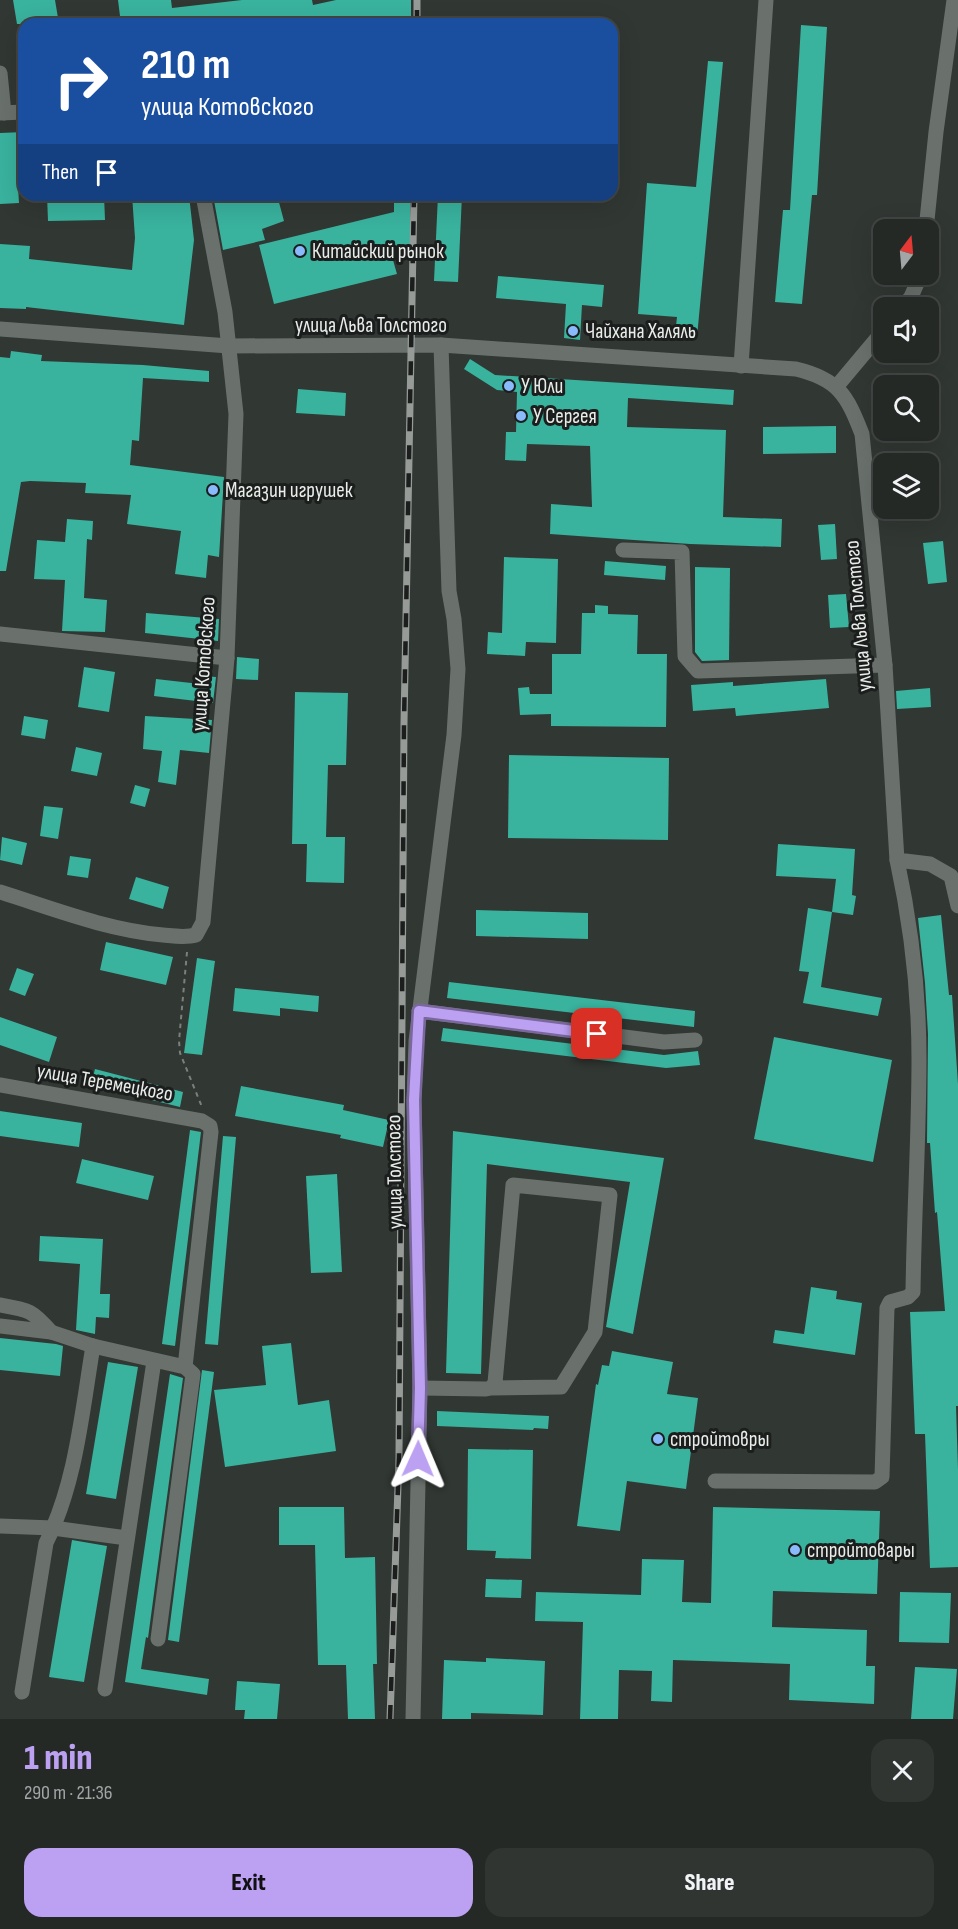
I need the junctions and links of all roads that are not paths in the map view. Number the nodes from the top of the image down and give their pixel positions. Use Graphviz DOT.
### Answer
graph roads {
  1 [pos="766,0"];
  2 [pos="954,0"];
  3 [pos="0,74"];
  4 [pos="18,112"];
  5 [pos="2,113"];
  6 [pos="204,201"];
  7 [pos="927,219"];
  8 [pos="0,329"];
  9 [pos="873,343"];
  10 [pos="441,345"];
  11 [pos="229,346"];
  12 [pos="741,366"];
  13 [pos="837,386"];
  14 [pos="623,550"];
  15 [pos="0,634"];
  16 [pos="227,658"];
  17 [pos="885,665"];
  18 [pos="897,860"];
  19 [pos="0,892"];
  20 [pos="958,906"];
  21 [pos="419,1011"];
  22 [pos="695,1040"];
  23 [pos="0,1086"];
  24 [pos="0,1305"];
  25 [pos="0,1326"];
  26 [pos="51,1332"];
  27 [pos="93,1346"];
  28 [pos="154,1361"];
  29 [pos="186,1366"];
  30 [pos="420,1388"];
  31 [pos="491,1388"];
  32 [pos="716,1481"];
  33 [pos="0,1526"];
  34 [pos="53,1528"];
  35 [pos="128,1538"];
  36 [pos="158,1639"];
  37 [pos="105,1689"];
  38 [pos="22,1692"];
  39 [pos="413,1719"];
  1 -- 12 [label="street"];
  2 -- 7 [label="street"];
  3 -- 5 [label="street"];
  4 -- 5 [label="street"];
  6 -- 11 [label="street, улица Котовского"];
  8 -- 11 [label="street, улица Льва Толстого"];
  9 -- 13 [label="street"];
  10 -- 11 [label="street, улица Льва Толстого"];
  10 -- 12 [label="street, улица Льва Толстого"];
  10 -- 21 [label="street, улица Толстого"];
  11 -- 16 [label="street, улица Котовского"];
  12 -- 13 [label="street, улица Льва Толстого"];
  13 -- 17 [label="street, улица Льва Толстого"];
  14 -- 17 [label="street"];
  15 -- 16 [label="street"];
  16 -- 19 [label="street, улица Котовского"];
  17 -- 18 [label="street, улица Льва Толстого"];
  18 -- 20 [label="street"];
  18 -- 32 [label="street, улица Льва Толстого"];
  21 -- 22 [label="street"];
  21 -- 30 [label="street, улица Толстого"];
  23 -- 29 [label="street, улица Теремецкого"];
  24 -- 26 [label="street"];
  25 -- 26 [label="street"];
  26 -- 27 [label="street"];
  27 -- 28 [label="street"];
  27 -- 34 [label="street"];
  28 -- 29 [label="street"];
  28 -- 35 [label="street"];
  29 -- 36 [label="street"];
  30 -- 31 [label="street"];
  30 -- 39 [label="street, улица Толстого"];
  31 -- 31 [label="street"];
  33 -- 34 [label="street"];
  34 -- 35 [label="street"];
  34 -- 38 [label="street"];
  35 -- 37 [label="street"];
}
